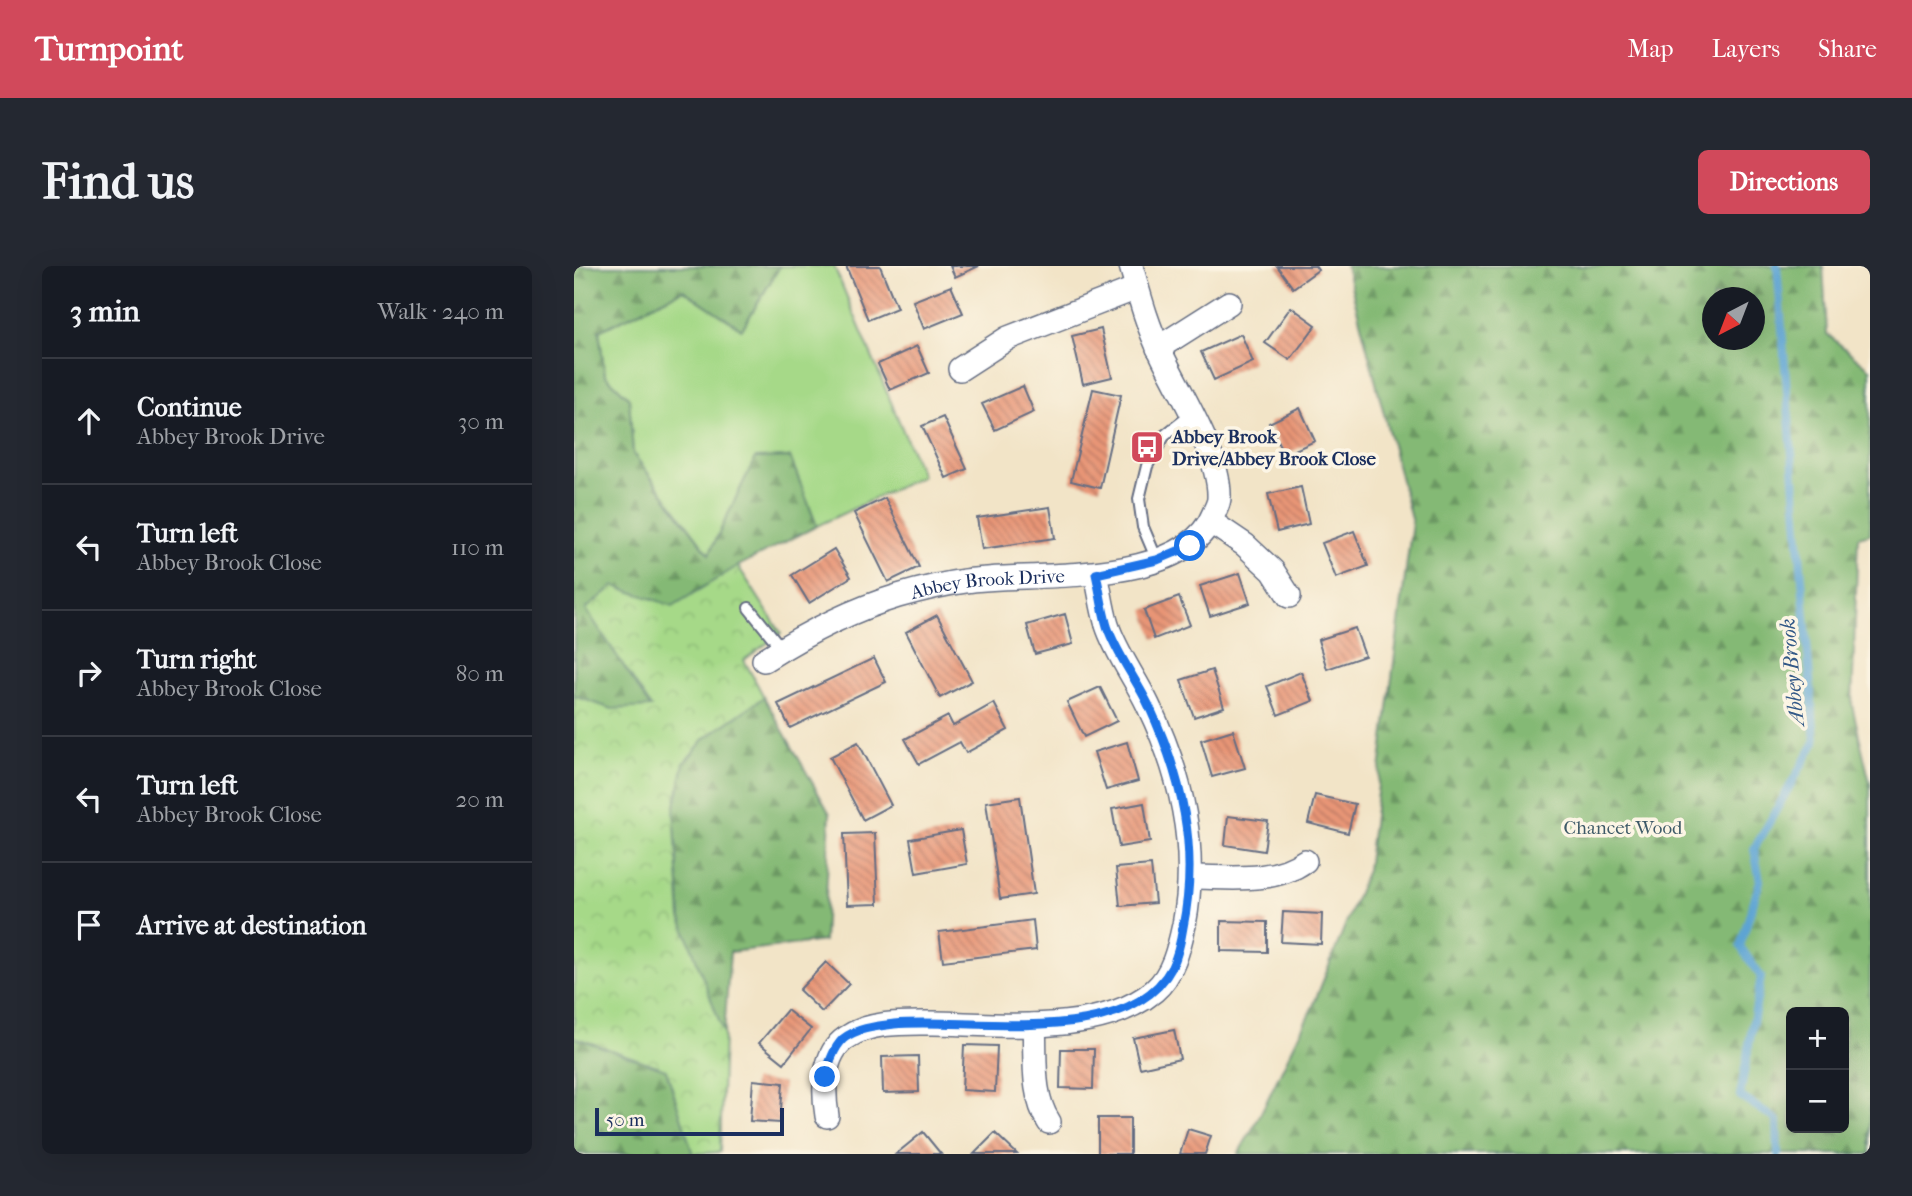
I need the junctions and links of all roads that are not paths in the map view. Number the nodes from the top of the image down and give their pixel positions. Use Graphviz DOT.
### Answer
graph roads {
  1 [pos="1134,277"];
  2 [pos="1229,303"];
  3 [pos="1158,348"];
  4 [pos="960,369"];
  5 [pos="1192,414"];
  6 [pos="1211,522"];
  7 [pos="1157,560"];
  8 [pos="1096,574"];
  9 [pos="1289,596"];
  10 [pos="749,608"];
  11 [pos="773,654"];
  12 [pos="1305,861"];
  13 [pos="1191,877"];
  14 [pos="1034,1025"];
  15 [pos="827,1116"];
  16 [pos="1049,1122"];
  1 -- 3 [label="street"];
  1 -- 4 [label="street"];
  2 -- 3 [label="street"];
  3 -- 5 [label="street"];
  5 -- 6 [label="street"];
  5 -- 7 [label="lane"];
  6 -- 7 [label="street, Abbey Brook Drive"];
  6 -- 9 [label="street"];
  7 -- 8 [label="street, Abbey Brook Drive"];
  8 -- 11 [label="street, Abbey Brook Drive"];
  8 -- 13 [label="street"];
  10 -- 11 [label="lane"];
  12 -- 13 [label="street"];
  13 -- 14 [label="street"];
  14 -- 15 [label="street"];
  14 -- 16 [label="street"];
}
